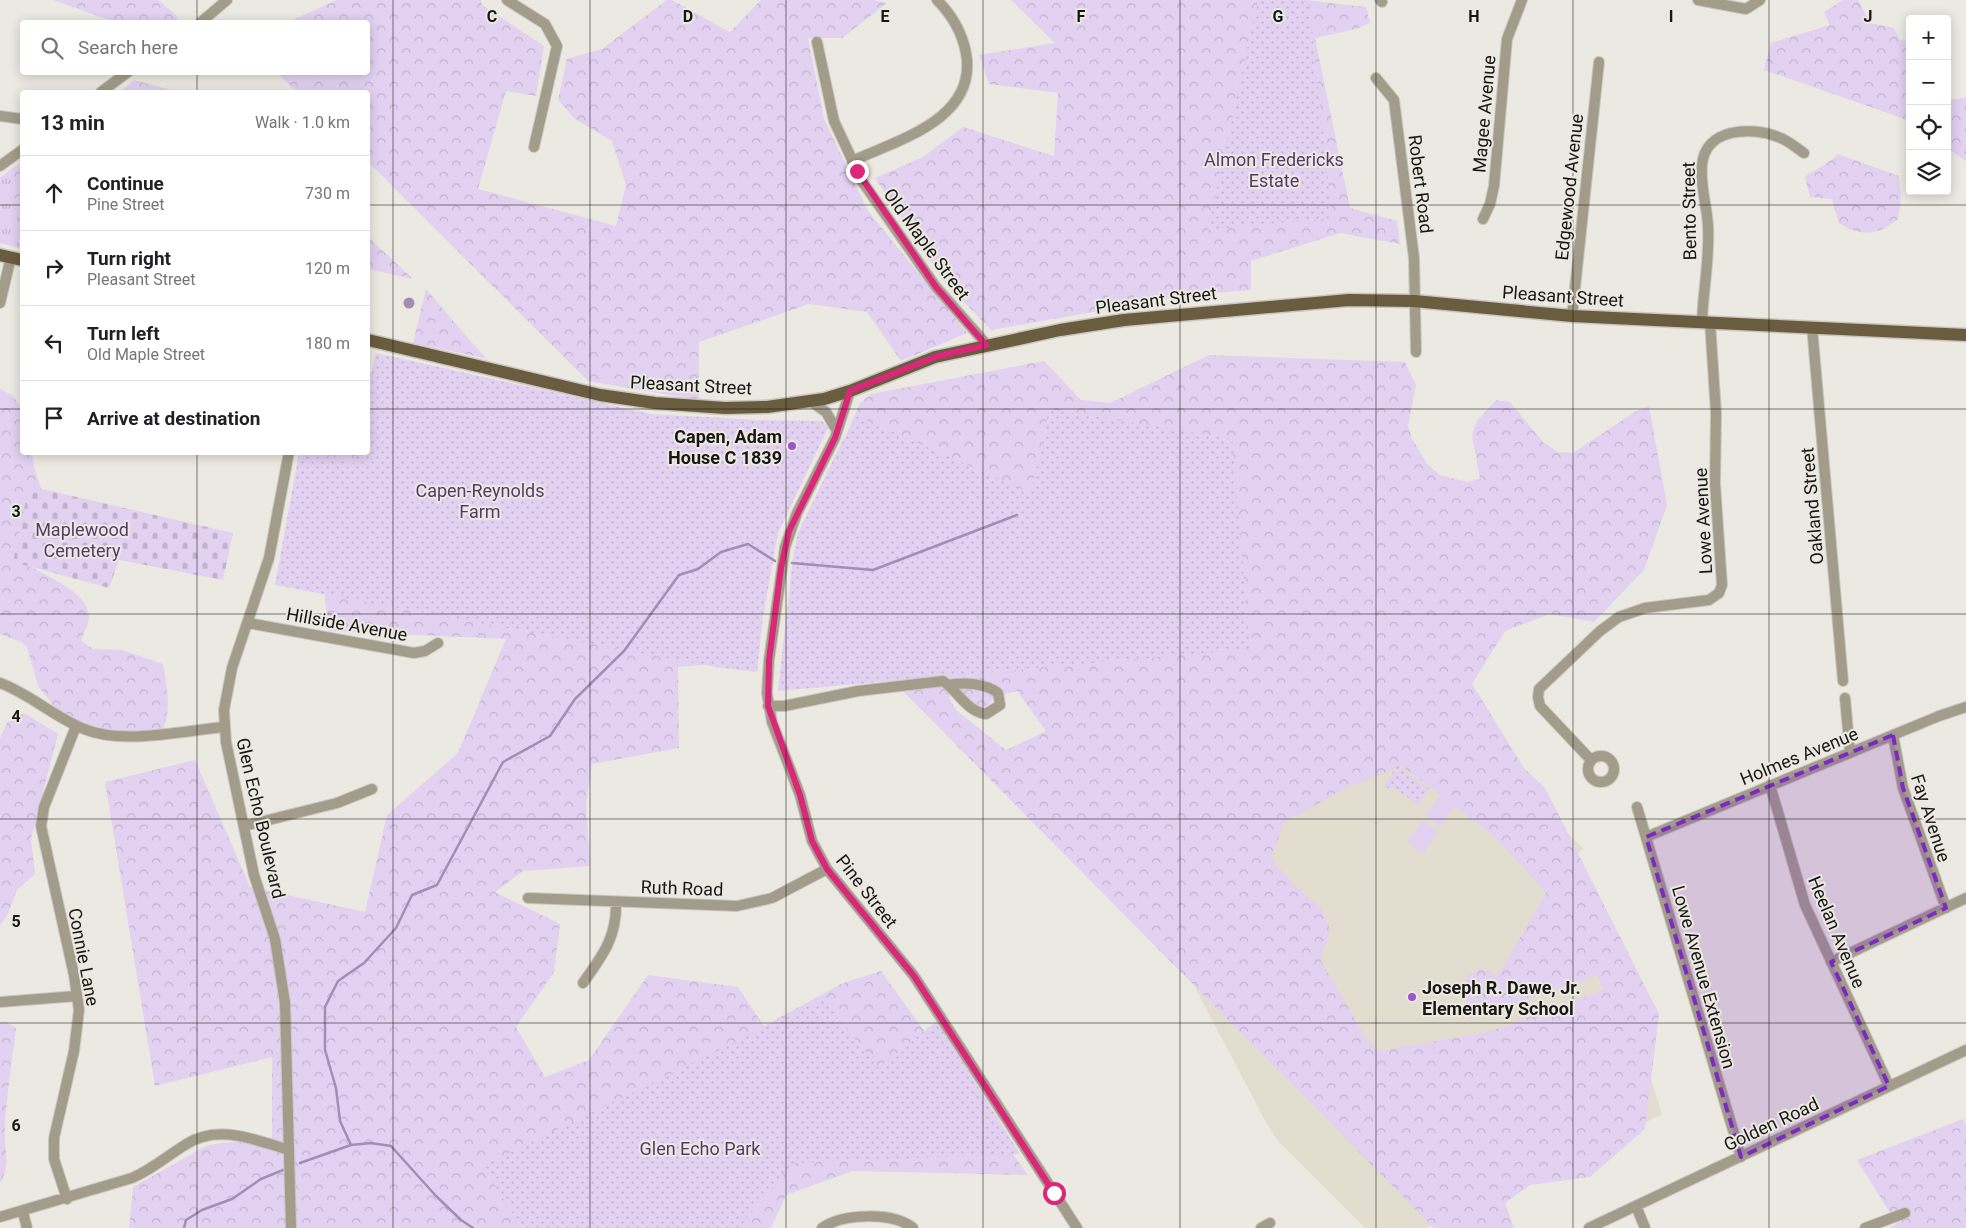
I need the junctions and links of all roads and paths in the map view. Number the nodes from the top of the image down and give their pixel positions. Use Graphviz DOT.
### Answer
graph roads {
  1 [pos="227,0"];
  2 [pos="507,0"];
  3 [pos="937,0"];
  4 [pos="1522,0"];
  5 [pos="1698,0"];
  6 [pos="1760,0"];
  7 [pos="203,20"];
  8 [pos="817,42"];
  9 [pos="1599,62"];
  10 [pos="124,75"];
  11 [pos="1376,78"];
  12 [pos="104,90"];
  13 [pos="0,116"];
  14 [pos="20,119"];
  15 [pos="534,147"];
  16 [pos="20,151"];
  17 [pos="1804,154"];
  18 [pos="852,161"];
  19 [pos="0,166"];
  20 [pos="1483,219"];
  21 [pos="11,257"];
  22 [pos="1414,301"];
  23 [pos="0,303"];
  24 [pos="1572,316"];
  25 [pos="1706,322"];
  26 [pos="1812,328"];
  27 [pos="1966,335"];
  28 [pos="370,340"];
  29 [pos="986,345"];
  30 [pos="1416,352"];
  31 [pos="850,391"];
  32 [pos="810,401"];
  33 [pos="837,431"];
  34 [pos="288,455"];
  35 [pos="248,623"];
  36 [pos="438,643"];
  37 [pos="1843,681"];
  38 [pos="0,683"];
  39 [pos="948,685"];
  40 [pos="1845,698"];
  41 [pos="768,706"];
  42 [pos="1966,707"];
  43 [pos="76,726"];
  44 [pos="224,726"];
  45 [pos="1893,735"];
  46 [pos="1850,753"];
  47 [pos="1591,760"];
  48 [pos="1770,785"];
  49 [pos="372,789"];
  50 [pos="1637,807"];
  51 [pos="244,826"];
  52 [pos="1646,837"];
  53 [pos="827,869"];
  54 [pos="528,898"];
  55 [pos="1966,898"];
  56 [pos="616,902"];
  57 [pos="1946,908"];
  58 [pos="1831,962"];
  59 [pos="583,982"];
  60 [pos="77,996"];
  61 [pos="0,1002"];
  62 [pos="1966,1050"];
  63 [pos="1889,1086"];
  64 [pos="289,1150"];
  65 [pos="1740,1157"];
  66 [pos="67,1198"];
  67 [pos="1636,1206"];
  68 [pos="23,1212"];
  69 [pos="1905,1213"];
  70 [pos="0,1217"];
  71 [pos="28,1228"];
  72 [pos="291,1228"];
  73 [pos="822,1228"];
  74 [pos="913,1228"];
  75 [pos="1077,1228"];
  76 [pos="1590,1228"];
  77 [pos="1645,1228"];
  78 [pos="1865,1228"];
  1 -- 7 [label="street"];
  2 -- 15 [label="street"];
  3 -- 18 [label="street"];
  4 -- 20 [label="street, Magee Avenue"];
  5 -- 6 [label="street"];
  8 -- 18 [label="street, Old Maple Street"];
  9 -- 24 [label="street, Edgewood Avenue"];
  10 -- 12 [label="street"];
  11 -- 22 [label="street, Robert Road"];
  13 -- 14 [label="street"];
  16 -- 19 [label="street"];
  17 -- 25 [label="street, Bento Street"];
  18 -- 29 [label="street, Old Maple Street"];
  21 -- 23 [label="street"];
  22 -- 24 [label="main road, Pleasant Street"];
  22 -- 29 [label="main road, Pleasant Street"];
  22 -- 30 [label="street, Robert Road"];
  24 -- 25 [label="main road, Pleasant Street"];
  25 -- 26 [label="main road, Pleasant Street"];
  25 -- 47 [label="street, Lowe Avenue"];
  26 -- 27 [label="main road, Pleasant Street"];
  26 -- 37 [label="street, Oakland Street"];
  28 -- 32 [label="main road, Pleasant Street"];
  29 -- 31 [label="main road, Pleasant Street"];
  31 -- 32 [label="main road, Pleasant Street"];
  31 -- 33 [label="street, Pine Street"];
  32 -- 33 [label="street"];
  33 -- 41 [label="street, Pine Street"];
  34 -- 35 [label="street, Glen Echo Boulevard"];
  35 -- 36 [label="street, Hillside Avenue"];
  35 -- 44 [label="street, Glen Echo Boulevard"];
  38 -- 43 [label="street"];
  39 -- 39 [label="street"];
  39 -- 41 [label="street"];
  40 -- 46 [label="street"];
  41 -- 53 [label="street, Pine Street"];
  42 -- 45 [label="street, Holmes Avenue"];
  43 -- 44 [label="street"];
  43 -- 60 [label="street, Connie Lane"];
  44 -- 51 [label="street, Glen Echo Boulevard"];
  45 -- 46 [label="street, Holmes Avenue"];
  45 -- 57 [label="street, Fay Avenue"];
  46 -- 48 [label="street, Holmes Avenue"];
  48 -- 52 [label="street, Holmes Avenue"];
  48 -- 58 [label="street, Heelan Avenue"];
  49 -- 51 [label="street"];
  50 -- 52 [label="street, Lowe Avenue Extension"];
  51 -- 64 [label="street, Glen Echo Boulevard"];
  52 -- 65 [label="street, Lowe Avenue Extension"];
  53 -- 56 [label="street, Ruth Road"];
  53 -- 75 [label="street, Pine Street"];
  54 -- 56 [label="street, Ruth Road"];
  55 -- 57 [label="street"];
  56 -- 59 [label="street"];
  57 -- 58 [label="street"];
  58 -- 63 [label="street, Heelan Avenue"];
  60 -- 61 [label="street"];
  60 -- 66 [label="street, Connie Lane"];
  62 -- 63 [label="street, Golden Road"];
  63 -- 65 [label="street, Golden Road"];
  64 -- 66 [label="street"];
  64 -- 72 [label="street, Glen Echo Boulevard"];
  65 -- 67 [label="street, Golden Road"];
  66 -- 68 [label="street"];
  67 -- 76 [label="street, Golden Road"];
  67 -- 77 [label="street"];
  68 -- 70 [label="street"];
  68 -- 71 [label="street"];
  69 -- 78 [label="street"];
  73 -- 74 [label="street"];
}
